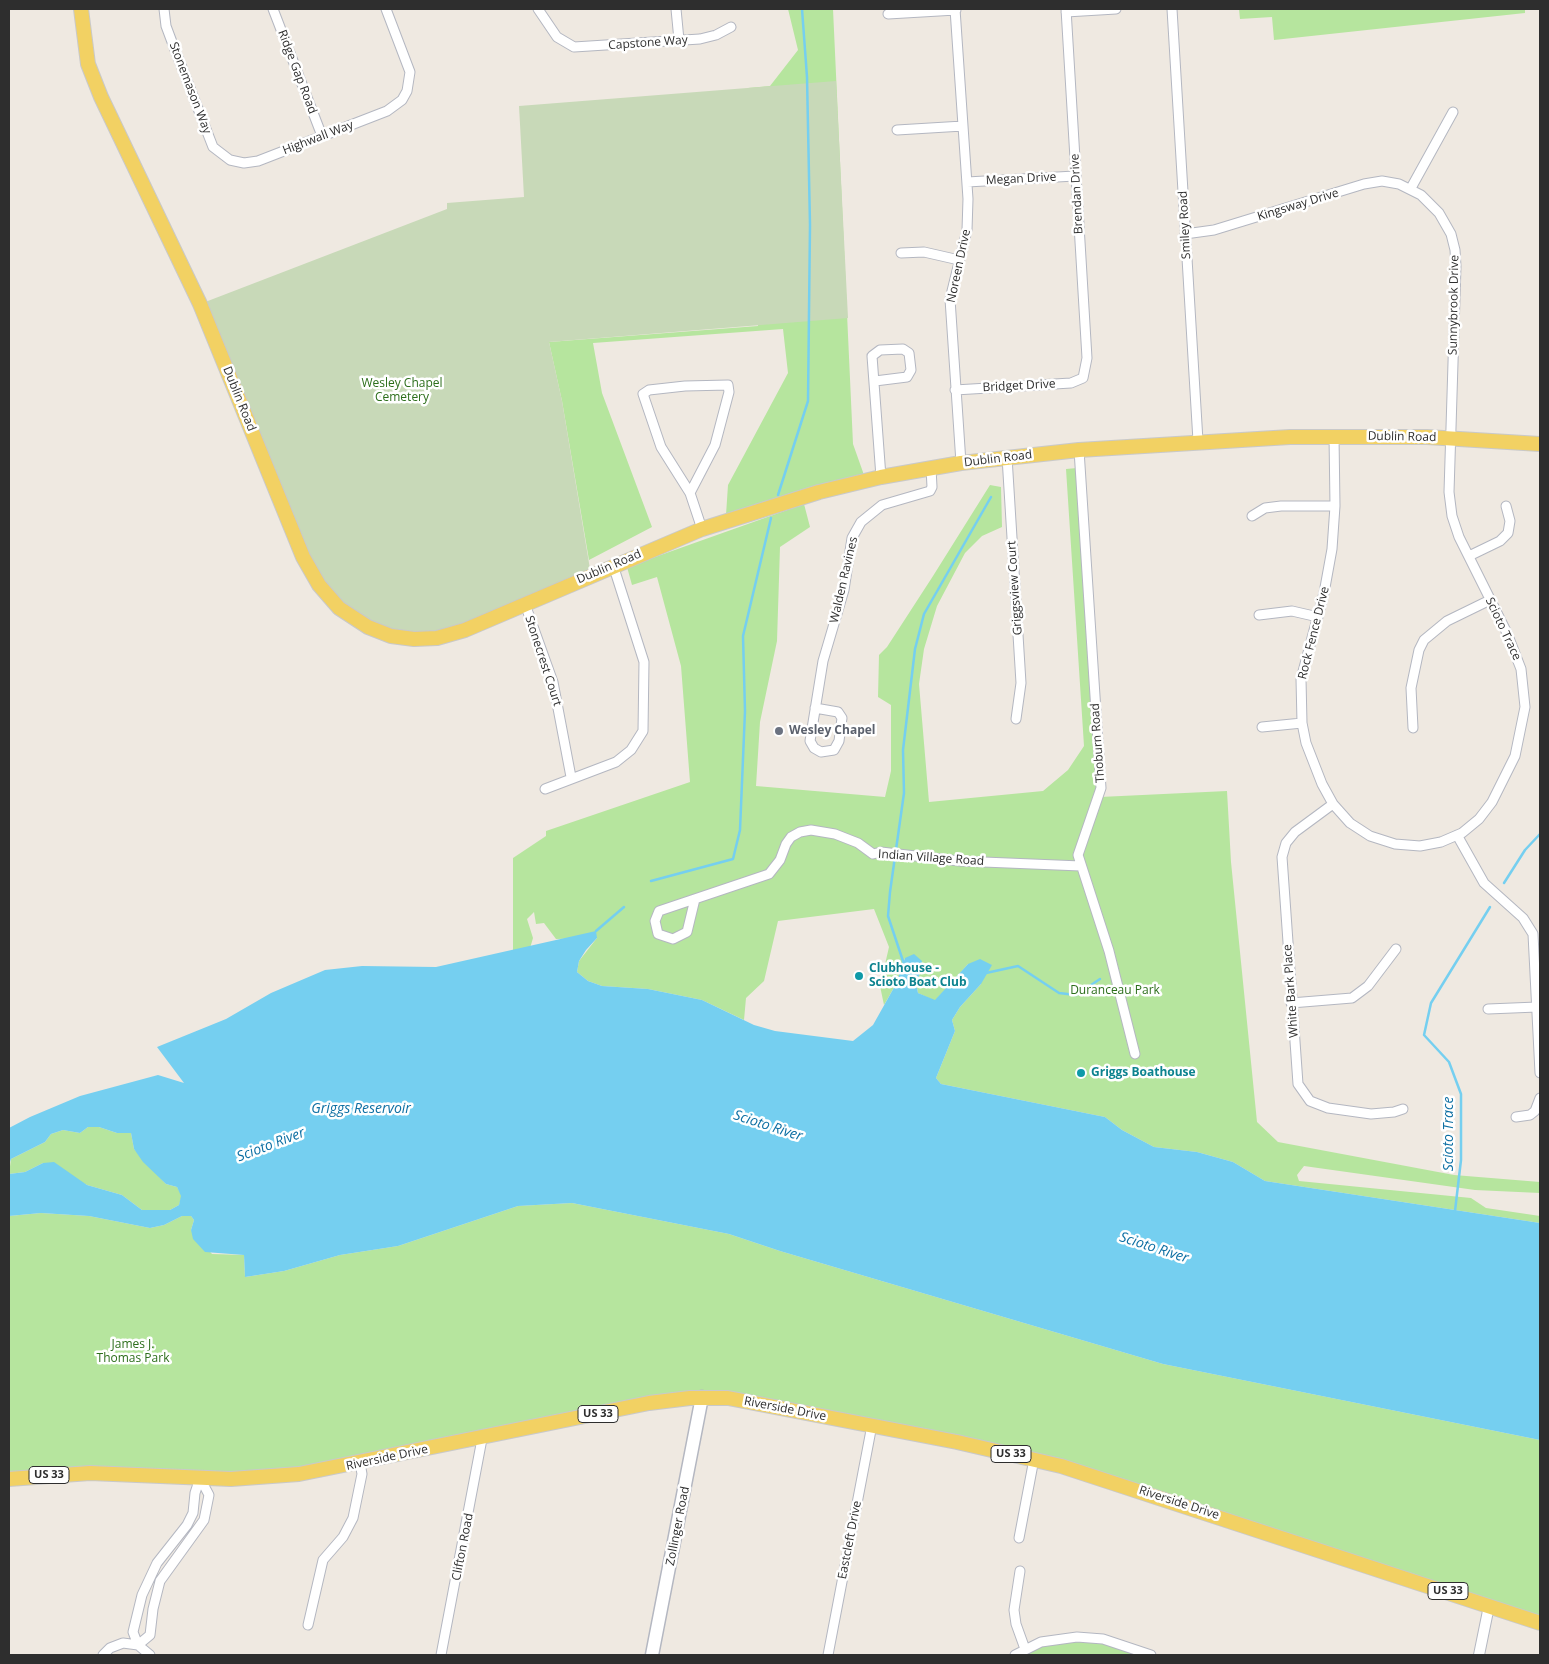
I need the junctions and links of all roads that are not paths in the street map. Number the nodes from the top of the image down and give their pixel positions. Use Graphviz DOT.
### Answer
graph roads {
  1 [pos="81,9"];
  2 [pos="164,9"];
  3 [pos="273,9"];
  4 [pos="386,9"];
  5 [pos="538,9"];
  6 [pos="676,9"];
  7 [pos="956,9"];
  8 [pos="1116,9"];
  9 [pos="1172,9"];
  10 [pos="1066,10"];
  11 [pos="888,14"];
  12 [pos="731,27"];
  13 [pos="678,40"];
  14 [pos="1453,112"];
  15 [pos="963,126"];
  16 [pos="897,130"];
  17 [pos="322,136"];
  18 [pos="230,160"];
  19 [pos="1075,176"];
  20 [pos="967,182"];
  21 [pos="1411,188"];
  22 [pos="1186,234"];
  23 [pos="901,253"];
  24 [pos="959,260"];
  25 [pos="1083,378"];
  26 [pos="875,381"];
  27 [pos="955,390"];
  28 [pos="1334,436"];
  29 [pos="1450,438"];
  30 [pos="1198,441"];
  31 [pos="1540,444"];
  32 [pos="1079,450"];
  33 [pos="1007,456"];
  34 [pos="960,463"];
  35 [pos="931,468"];
  36 [pos="881,478"];
  37 [pos="690,493"];
  38 [pos="1335,506"];
  39 [pos="1506,506"];
  40 [pos="1252,516"];
  41 [pos="702,529"];
  42 [pos="1469,556"];
  43 [pos="613,565"];
  44 [pos="1490,600"];
  45 [pos="525,604"];
  46 [pos="1258,614"];
  47 [pos="1318,617"];
  48 [pos="815,708"];
  49 [pos="1016,718"];
  50 [pos="1302,723"];
  51 [pos="1262,727"];
  52 [pos="1413,728"];
  53 [pos="572,777"];
  54 [pos="545,789"];
  55 [pos="1333,804"];
  56 [pos="1457,836"];
  57 [pos="1081,866"];
  58 [pos="695,899"];
  59 [pos="1396,949"];
  60 [pos="1291,1003"];
  61 [pos="1537,1007"];
  62 [pos="1488,1009"];
  63 [pos="1135,1054"];
  64 [pos="1540,1073"];
  65 [pos="1540,1098"];
  66 [pos="1403,1109"];
  67 [pos="1516,1117"];
  68 [pos="702,1398"];
  69 [pos="872,1425"];
  70 [pos="482,1438"];
  71 [pos="1034,1459"];
  72 [pos="360,1463"];
  73 [pos="200,1478"];
  74 [pos="9,1479"];
  75 [pos="1019,1538"];
  76 [pos="1020,1571"];
  77 [pos="1489,1606"];
  78 [pos="1540,1623"];
  79 [pos="308,1625"];
  80 [pos="138,1645"];
  81 [pos="1025,1649"];
  82 [pos="103,1655"];
  83 [pos="150,1655"];
  84 [pos="442,1655"];
  85 [pos="652,1655"];
  86 [pos="828,1655"];
  87 [pos="1015,1655"];
  88 [pos="1151,1655"];
  89 [pos="1479,1655"];
  1 -- 45 [label="main road, Dublin Road"];
  2 -- 18 [label="street, Stonemason Way"];
  3 -- 17 [label="street, Ridge Gap Road"];
  4 -- 17 [label="street, Highwall Way"];
  5 -- 13 [label="street, Capstone Way"];
  6 -- 13 [label="street"];
  7 -- 11 [label="street"];
  7 -- 15 [label="street, Noreen Drive"];
  8 -- 10 [label="street"];
  9 -- 22 [label="street, Smiley Road"];
  10 -- 19 [label="street, Brendan Drive"];
  12 -- 13 [label="street, Capstone Way"];
  14 -- 21 [label="street"];
  15 -- 16 [label="street"];
  15 -- 20 [label="street, Noreen Drive"];
  17 -- 18 [label="street, Highwall Way"];
  19 -- 20 [label="street, Megan Drive"];
  19 -- 25 [label="street, Brendan Drive"];
  20 -- 24 [label="street, Noreen Drive"];
  21 -- 22 [label="street, Kingsway Drive"];
  21 -- 29 [label="street, Sunnybrook Drive"];
  22 -- 30 [label="street, Smiley Road"];
  23 -- 24 [label="street"];
  24 -- 27 [label="street, Noreen Drive"];
  25 -- 27 [label="street, Bridget Drive"];
  26 -- 26 [label="street"];
  26 -- 36 [label="street"];
  27 -- 34 [label="street, Noreen Drive"];
  28 -- 29 [label="main road, Dublin Road"];
  28 -- 30 [label="main road, Dublin Road"];
  28 -- 38 [label="street, Rock Fence Drive"];
  29 -- 31 [label="main road, Dublin Road"];
  29 -- 42 [label="street, Scioto Trace"];
  30 -- 32 [label="main road, Dublin Road"];
  32 -- 33 [label="main road, Dublin Road"];
  32 -- 57 [label="street, Thoburn Road"];
  33 -- 34 [label="main road, Dublin Road"];
  33 -- 49 [label="street, Griggsview Court"];
  34 -- 35 [label="main road, Dublin Road"];
  35 -- 36 [label="main road, Dublin Road"];
  35 -- 48 [label="street, Walden Ravines"];
  36 -- 41 [label="main road, Dublin Road"];
  37 -- 37 [label="street"];
  37 -- 41 [label="street"];
  38 -- 40 [label="street"];
  38 -- 47 [label="street, Rock Fence Drive"];
  39 -- 42 [label="street"];
  41 -- 43 [label="main road, Dublin Road"];
  42 -- 44 [label="street, Scioto Trace"];
  43 -- 45 [label="main road, Dublin Road"];
  43 -- 53 [label="street"];
  44 -- 52 [label="street"];
  44 -- 56 [label="street, Scioto Trace"];
  45 -- 53 [label="street, Stonecrest Court"];
  46 -- 47 [label="street"];
  47 -- 50 [label="street, Rock Fence Drive"];
  48 -- 48 [label="street, Walden Ravines"];
  50 -- 51 [label="street"];
  50 -- 55 [label="street, Rock Fence Drive"];
  53 -- 54 [label="street"];
  55 -- 56 [label="street, Rock Fence Drive"];
  55 -- 60 [label="street, White Bark Place"];
  56 -- 61 [label="street"];
  57 -- 58 [label="street, Indian Village Road"];
  57 -- 63 [label="street, Thoburn Road"];
  58 -- 58 [label="street, Indian Village Road"];
  59 -- 60 [label="street"];
  60 -- 66 [label="street, White Bark Place"];
  61 -- 62 [label="street"];
  61 -- 64 [label="street"];
  65 -- 67 [label="street"];
  68 -- 69 [label="main road, Riverside Drive / US 33"];
  68 -- 70 [label="main road, Riverside Drive / US 33"];
  68 -- 85 [label="main road, Zollinger Road"];
  69 -- 71 [label="main road, Riverside Drive / US 33"];
  69 -- 86 [label="street, Eastcleft Drive"];
  70 -- 72 [label="main road, Riverside Drive / US 33"];
  70 -- 84 [label="street, Clifton Road"];
  71 -- 75 [label="street"];
  71 -- 77 [label="main road, Riverside Drive / US 33"];
  72 -- 73 [label="main road, Riverside Drive / US 33"];
  72 -- 79 [label="street"];
  73 -- 74 [label="main road, Riverside Drive / US 33"];
  73 -- 80 [label="street"];
  73 -- 80 [label="street"];
  76 -- 81 [label="street"];
  77 -- 78 [label="main road, Riverside Drive / US 33"];
  77 -- 89 [label="street"];
  80 -- 82 [label="street"];
  80 -- 83 [label="street"];
  81 -- 87 [label="street"];
  81 -- 88 [label="street"];
}
